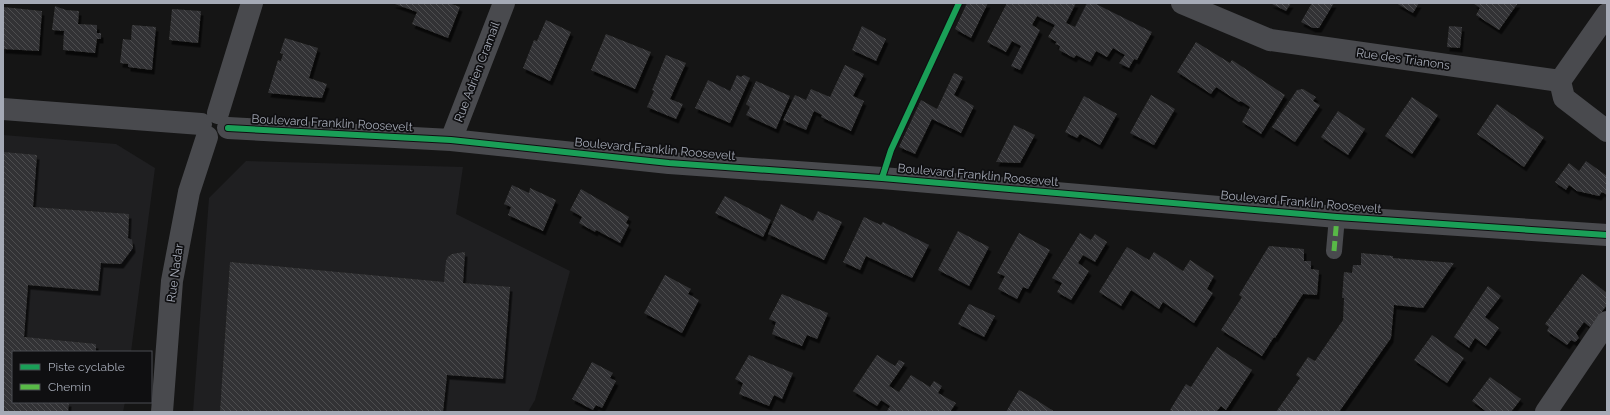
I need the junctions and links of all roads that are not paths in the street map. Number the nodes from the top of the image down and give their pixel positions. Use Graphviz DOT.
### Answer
graph roads {
  1 [pos="252,3"];
  2 [pos="504,3"];
  3 [pos="1182,3"];
  4 [pos="1607,14"];
  5 [pos="1560,81"];
  6 [pos="3,109"];
  7 [pos="214,126"];
  8 [pos="1607,131"];
  9 [pos="451,140"];
  10 [pos="1337,217"];
  11 [pos="1607,236"];
  12 [pos="1334,251"];
  13 [pos="1607,322"];
  14 [pos="162,412"];
  15 [pos="1546,412"];
  1 -- 7 [label="street, Rue Nadar"];
  2 -- 9 [label="street, Rue Adrien Cramail"];
  3 -- 5 [label="street, Rue des Trianons"];
  4 -- 5 [label="street"];
  5 -- 8 [label="street"];
  6 -- 7 [label="street, Boulevard Franklin Roosevelt"];
  7 -- 9 [label="street, Boulevard Franklin Roosevelt"];
  7 -- 14 [label="street, Rue Nadar"];
  9 -- 10 [label="street, Boulevard Franklin Roosevelt"];
  10 -- 11 [label="street, Boulevard Franklin Roosevelt"];
  10 -- 12 [label="street"];
  13 -- 15 [label="street"];
}
